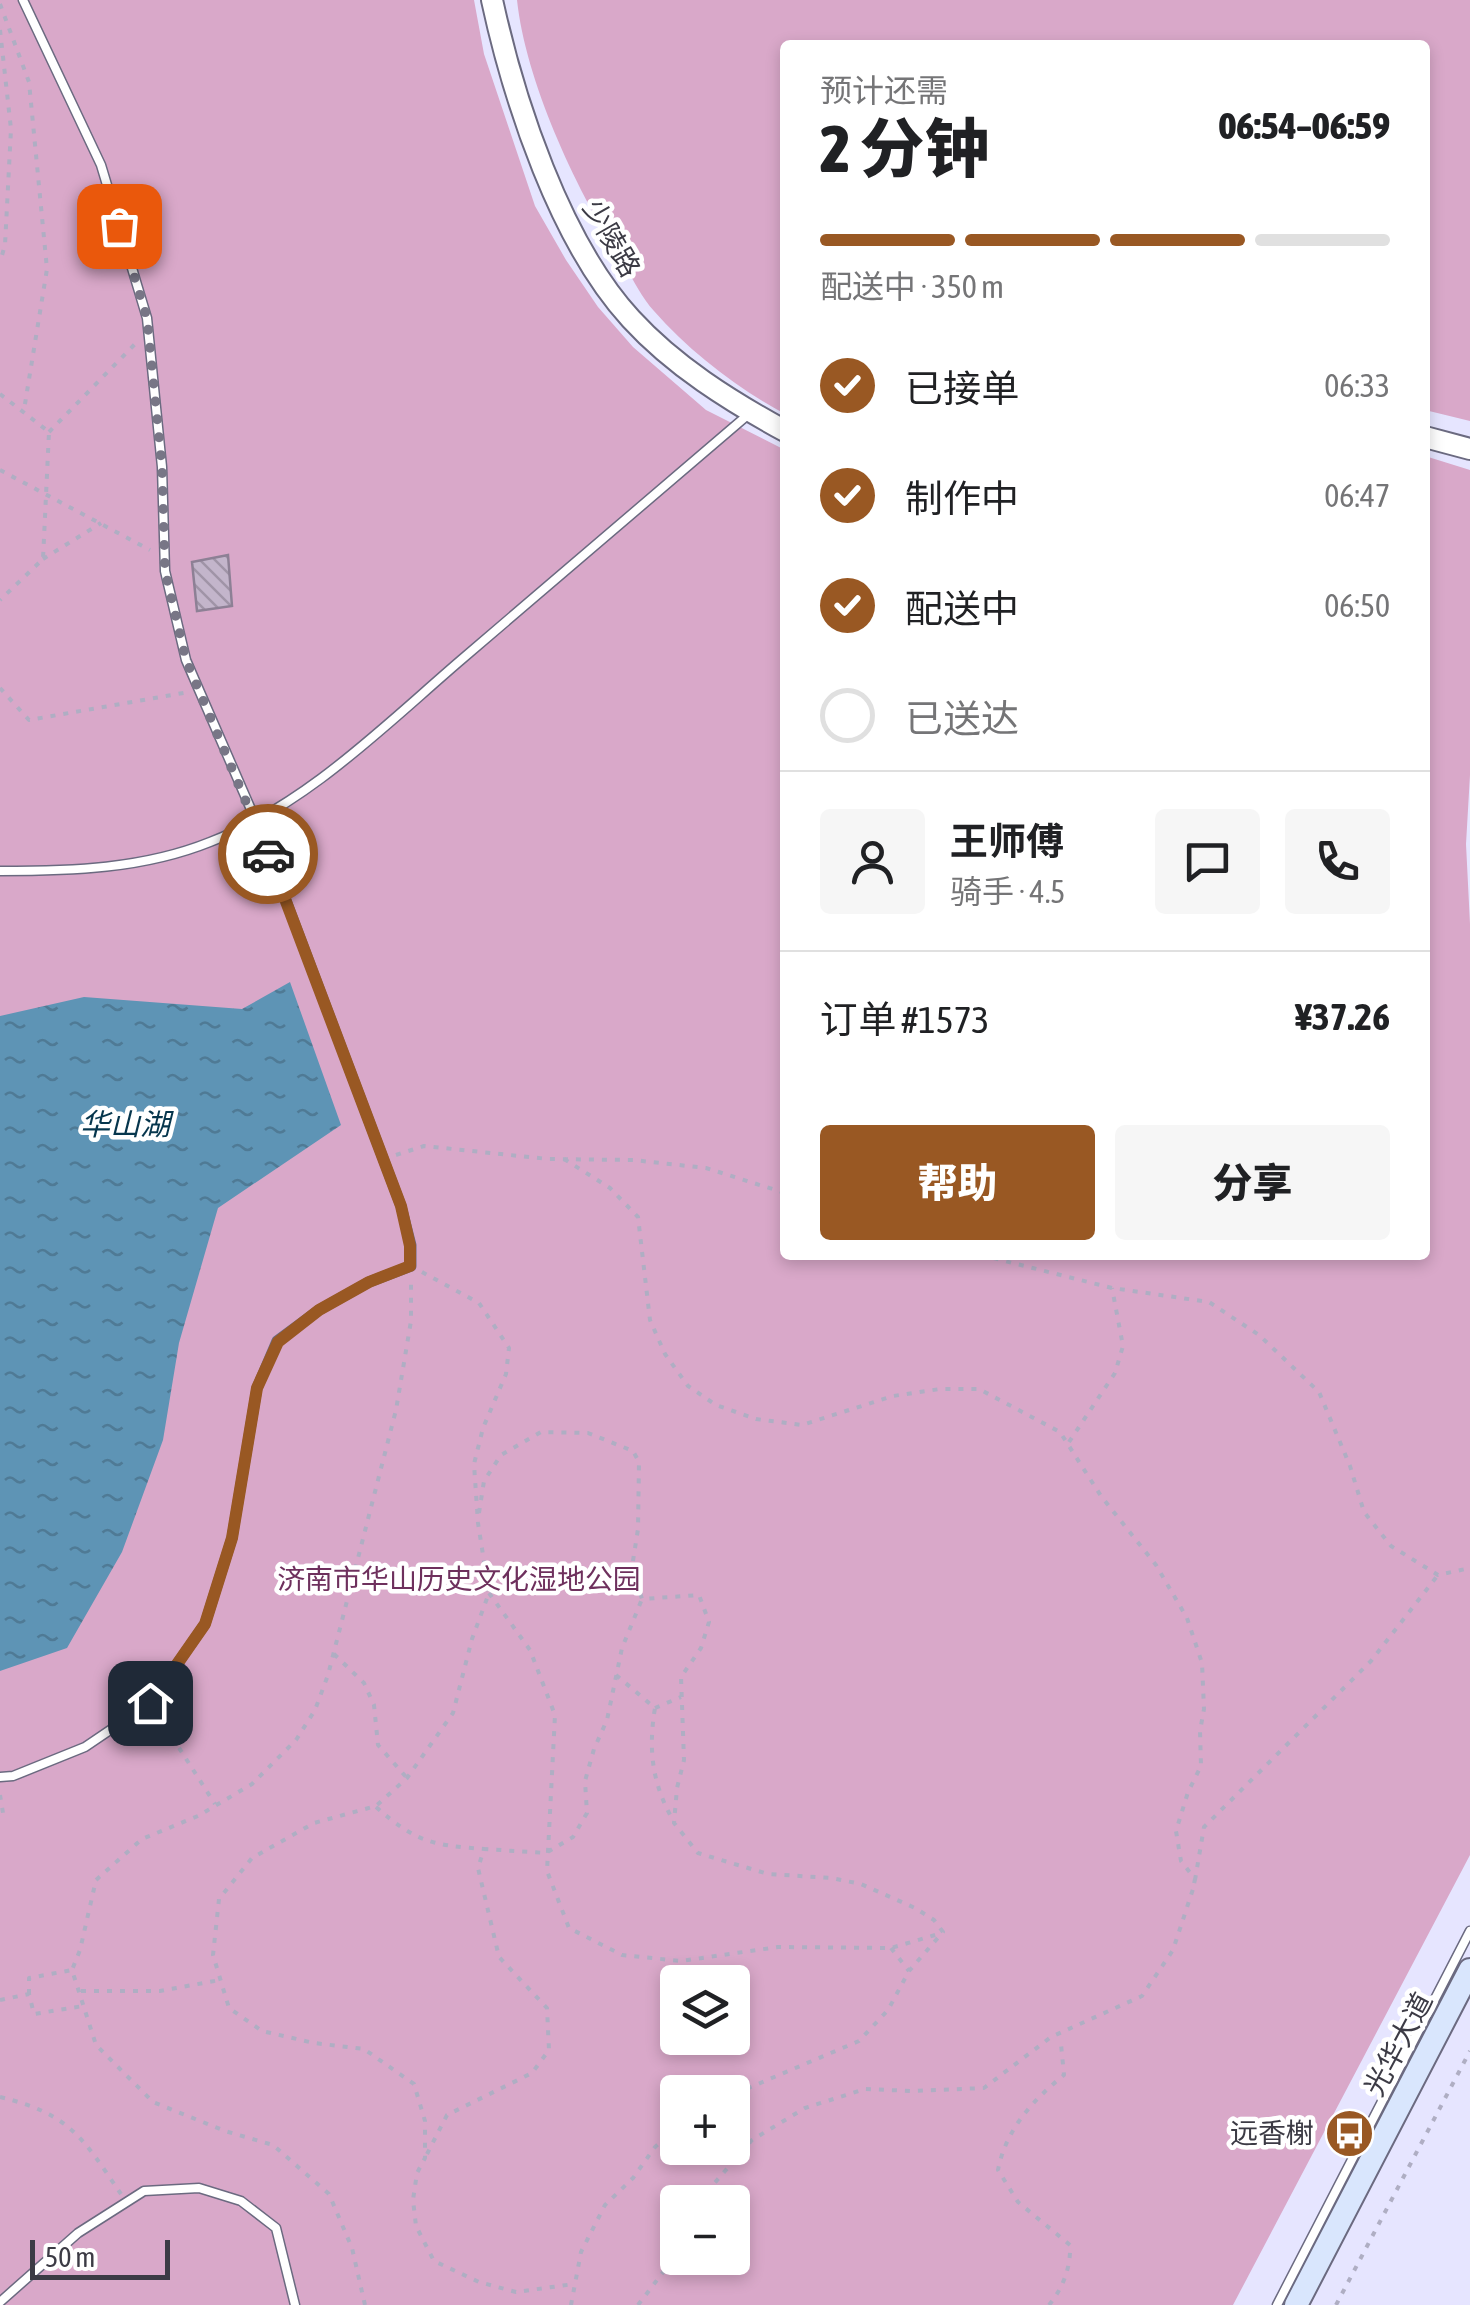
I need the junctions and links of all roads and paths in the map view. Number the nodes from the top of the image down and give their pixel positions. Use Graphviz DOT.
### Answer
graph roads {
  1 [pos="23,0"];
  2 [pos="492,0"];
  3 [pos="0,4"];
  4 [pos="0,30"];
  5 [pos="0,262"];
  6 [pos="148,330"];
  7 [pos="0,394"];
  8 [pos="24,410"];
  9 [pos="751,412"];
  10 [pos="780,428"];
  11 [pos="49,432"];
  12 [pos="1430,438"];
  13 [pos="1470,449"];
  14 [pos="0,470"];
  15 [pos="46,492"];
  16 [pos="101,523"];
  17 [pos="165,558"];
  18 [pos="43,560"];
  19 [pos="0,600"];
  20 [pos="0,688"];
  21 [pos="199,690"];
  22 [pos="256,821"];
  23 [pos="0,871"];
  24 [pos="383,1158"];
  25 [pos="564,1159"];
  26 [pos="780,1191"];
  27 [pos="1001,1260"];
  28 [pos="410,1266"];
  29 [pos="1112,1288"];
  30 [pos="1068,1442"];
  31 [pos="478,1522"];
  32 [pos="1470,1568"];
  33 [pos="1438,1575"];
  34 [pos="489,1593"];
  35 [pos="642,1599"];
  36 [pos="334,1654"];
  37 [pos="616,1674"];
  38 [pos="681,1697"];
  39 [pos="150,1703"];
  40 [pos="655,1708"];
  41 [pos="0,1777"];
  42 [pos="407,1778"];
  43 [pos="0,1795"];
  44 [pos="216,1806"];
  45 [pos="376,1806"];
  46 [pos="0,1818"];
  47 [pos="674,1822"];
  48 [pos="484,1848"];
  49 [pos="546,1853"];
  50 [pos="1195,1879"];
  51 [pos="1470,1931"];
  52 [pos="943,1932"];
  53 [pos="891,1948"];
  54 [pos="72,1970"];
  55 [pos="1470,1970"];
  56 [pos="909,1971"];
  57 [pos="220,1980"];
  58 [pos="79,1991"];
  59 [pos="29,1994"];
  60 [pos="0,2000"];
  61 [pos="83,2006"];
  62 [pos="1061,2044"];
  63 [pos="1470,2051"];
  64 [pos="750,2088"];
  65 [pos="0,2097"];
  66 [pos="660,2143"];
  67 [pos="425,2158"];
  68 [pos="713,2185"];
  69 [pos="126,2202"];
  70 [pos="661,2275"];
  71 [pos="574,2284"];
  72 [pos="0,2302"];
  73 [pos="295,2305"];
  74 [pos="365,2305"];
  75 [pos="571,2305"];
  76 [pos="638,2305"];
  77 [pos="1049,2305"];
  78 [pos="1277,2305"];
  79 [pos="1296,2305"];
  80 [pos="1336,2305"];
  1 -- 6 [label="lane"];
  2 -- 9 [label="street, 少陵路"];
  3 -- 8 [label="path"];
  4 -- 5 [label="path"];
  6 -- 11 [label="path"];
  6 -- 17 [label="lane"];
  7 -- 8 [label="path"];
  8 -- 11 [label="path"];
  9 -- 10 [label="street, 少陵路"];
  9 -- 22 [label="lane"];
  11 -- 15 [label="path"];
  12 -- 13 [label="street"];
  14 -- 15 [label="path"];
  15 -- 16 [label="path"];
  15 -- 18 [label="path"];
  16 -- 17 [label="path"];
  16 -- 18 [label="path"];
  17 -- 21 [label="lane"];
  18 -- 19 [label="path"];
  20 -- 21 [label="path"];
  21 -- 22 [label="lane"];
  22 -- 23 [label="lane"];
  22 -- 24 [label="lane"];
  24 -- 25 [label="path"];
  24 -- 28 [label="lane"];
  25 -- 26 [label="path"];
  25 -- 30 [label="path"];
  27 -- 29 [label="path"];
  28 -- 31 [label="path"];
  28 -- 36 [label="path"];
  28 -- 39 [label="lane"];
  29 -- 30 [label="path"];
  29 -- 33 [label="path"];
  30 -- 50 [label="path"];
  31 -- 34 [label="path"];
  31 -- 35 [label="path"];
  32 -- 33 [label="path"];
  33 -- 50 [label="path"];
  34 -- 42 [label="path"];
  34 -- 49 [label="path"];
  35 -- 37 [label="path"];
  35 -- 38 [label="path"];
  36 -- 42 [label="path"];
  36 -- 44 [label="path"];
  37 -- 40 [label="path"];
  37 -- 49 [label="path"];
  38 -- 40 [label="path"];
  38 -- 47 [label="path"];
  39 -- 41 [label="lane"];
  39 -- 44 [label="path"];
  40 -- 47 [label="path"];
  42 -- 45 [label="path"];
  43 -- 46 [label="path"];
  44 -- 54 [label="path"];
  45 -- 48 [label="path"];
  45 -- 57 [label="path"];
  47 -- 52 [label="path"];
  48 -- 49 [label="path"];
  48 -- 67 [label="path"];
  49 -- 53 [label="path"];
  50 -- 68 [label="path"];
  51 -- 78 [label="lane"];
  52 -- 53 [label="path"];
  52 -- 56 [label="path"];
  53 -- 56 [label="path"];
  54 -- 58 [label="path"];
  54 -- 59 [label="path"];
  55 -- 79 [label="main road, 光华大道"];
  56 -- 64 [label="path"];
  57 -- 58 [label="path"];
  57 -- 67 [label="path"];
  58 -- 61 [label="path"];
  59 -- 60 [label="path"];
  59 -- 61 [label="path"];
  61 -- 74 [label="path"];
  62 -- 77 [label="path"];
  63 -- 80 [label="path"];
  65 -- 69 [label="path"];
  66 -- 71 [label="path"];
  67 -- 71 [label="path"];
  69 -- 72 [label="lane"];
  69 -- 73 [label="lane"];
  70 -- 76 [label="path"];
  71 -- 75 [label="path"];
}
